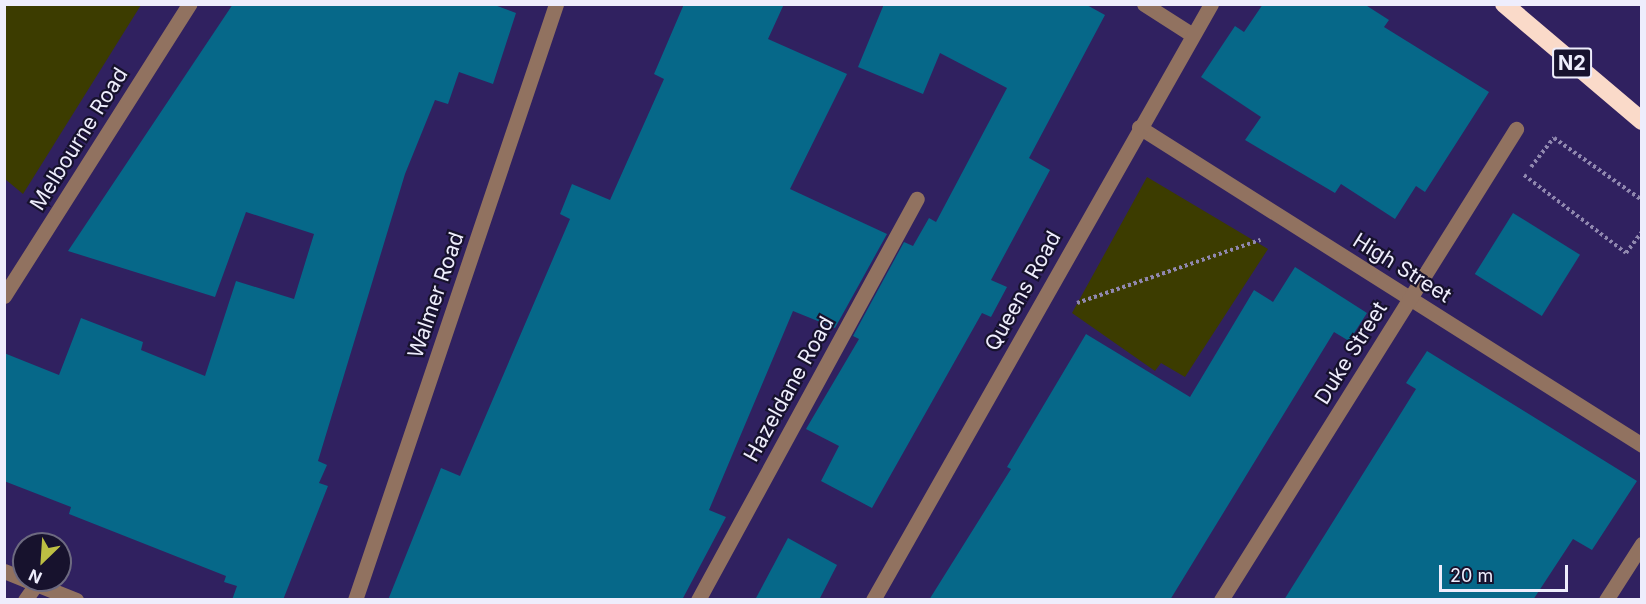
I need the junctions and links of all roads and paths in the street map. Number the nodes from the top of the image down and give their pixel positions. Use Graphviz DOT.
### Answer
graph roads {
  1 [pos="189,4"];
  2 [pos="556,4"];
  3 [pos="1144,4"];
  4 [pos="1211,4"];
  5 [pos="1504,4"];
  6 [pos="1191,34"];
  7 [pos="1641,121"];
  8 [pos="1139,127"];
  9 [pos="1516,129"];
  10 [pos="917,199"];
  11 [pos="1641,200"];
  12 [pos="1298,227"];
  13 [pos="1641,232"];
  14 [pos="4,296"];
  15 [pos="1411,299"];
  16 [pos="1032,318"];
  17 [pos="1641,445"];
  18 [pos="1641,544"];
  19 [pos="56,592"];
  20 [pos="76,600"];
  21 [pos="355,600"];
  22 [pos="698,600"];
  23 [pos="873,600"];
  24 [pos="1221,600"];
  25 [pos="1606,600"];
  1 -- 14 [label="street, Melbourne Road"];
  2 -- 21 [label="street, Walmer Road"];
  3 -- 6 [label="street"];
  4 -- 6 [label="street, Queens Road"];
  5 -- 7 [label="highway, N2"];
  6 -- 8 [label="street, Queens Road"];
  8 -- 12 [label="street, High Street"];
  8 -- 16 [label="street, Queens Road"];
  9 -- 15 [label="street, Duke Street"];
  10 -- 22 [label="street, Hazeldane Road"];
  11 -- 13 [label="path"];
  12 -- 15 [label="street, High Street"];
  12 -- 16 [label="path"];
  15 -- 17 [label="street, High Street"];
  15 -- 24 [label="street, Duke Street"];
  16 -- 23 [label="street, Queens Road"];
  18 -- 25 [label="street"];
  19 -- 20 [label="street"];
}
